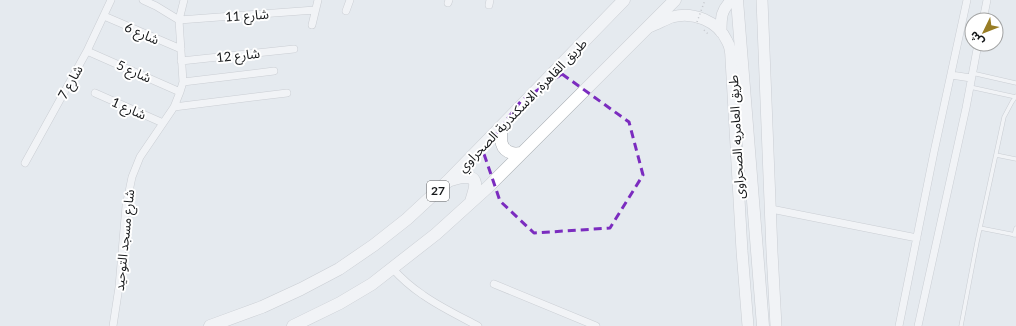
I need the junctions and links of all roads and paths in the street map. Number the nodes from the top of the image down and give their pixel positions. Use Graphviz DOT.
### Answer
graph roads {
  1 [pos="111,0"];
  2 [pos="143,0"];
  3 [pos="184,0"];
  4 [pos="318,0"];
  5 [pos="350,0"];
  6 [pos="624,0"];
  7 [pos="675,0"];
  8 [pos="705,0"];
  9 [pos="732,0"];
  10 [pos="737,0"];
  11 [pos="762,0"];
  12 [pos="967,0"];
  13 [pos="987,0"];
  14 [pos="315,10"];
  15 [pos="346,11"];
  16 [pos="985,12"];
  17 [pos="104,16"];
  18 [pos="179,20"];
  19 [pos="697,22"];
  20 [pos="312,25"];
  21 [pos="647,28"];
  22 [pos="721,32"];
  23 [pos="181,49"];
  24 [pos="294,49"];
  25 [pos="87,51"];
  26 [pos="976,52"];
  27 [pos="181,61"];
  28 [pos="274,71"];
  29 [pos="951,75"];
  30 [pos="971,76"];
  31 [pos="183,82"];
  32 [pos="1016,83"];
  33 [pos="969,86"];
  34 [pos="180,92"];
  35 [pos="95,93"];
  36 [pos="287,94"];
  37 [pos="1016,97"];
  38 [pos="174,107"];
  39 [pos="163,123"];
  40 [pos="502,126"];
  41 [pos="522,153"];
  42 [pos="996,155"];
  43 [pos="1016,159"];
  44 [pos="25,162"];
  45 [pos="448,181"];
  46 [pos="471,202"];
  47 [pos="770,209"];
  48 [pos="980,228"];
  49 [pos="1016,228"];
  50 [pos="1015,235"];
  51 [pos="917,238"];
  52 [pos="392,268"];
  53 [pos="494,284"];
  54 [pos="113,326"];
  55 [pos="210,326"];
  56 [pos="293,326"];
  57 [pos="478,326"];
  58 [pos="596,326"];
  59 [pos="748,326"];
  60 [pos="762,326"];
  61 [pos="776,326"];
  62 [pos="899,326"];
  63 [pos="918,326"];
  64 [pos="961,326"];
  1 -- 17 [label="street, شارع 7"];
  2 -- 18 [label="street"];
  3 -- 18 [label="street, شارع مسجد التوحيد"];
  4 -- 14 [label="street"];
  5 -- 15 [label="street"];
  6 -- 40 [label="highway, طريق القاهرة, الاسكندرية الصحراوي / 27"];
  7 -- 21 [label="highway, 27"];
  8 -- 19 [label="path, bridge"];
  9 -- 22 [label="highway"];
  10 -- 60 [label="highway"];
  11 -- 47 [label="highway"];
  12 -- 29 [label="street"];
  13 -- 16 [label="street"];
  14 -- 18 [label="street, شارع 11"];
  14 -- 20 [label="street"];
  17 -- 23 [label="street, شارع 6"];
  17 -- 25 [label="street, شارع 7"];
  18 -- 23 [label="street, شارع مسجد التوحيد"];
  21 -- 22 [label="highway, طريق العامريه الصحراوى"];
  21 -- 41 [label="highway, 27"];
  22 -- 59 [label="highway, طريق العامريه الصحراوى"];
  23 -- 27 [label="street, شارع مسجد التوحيد"];
  24 -- 27 [label="street, شارع 12"];
  25 -- 34 [label="street, شارع 5"];
  25 -- 44 [label="street, شارع 7"];
  26 -- 30 [label="street"];
  27 -- 31 [label="street, شارع مسجد التوحيد"];
  28 -- 31 [label="street"];
  29 -- 30 [label="street"];
  29 -- 51 [label="street"];
  30 -- 32 [label="lane"];
  30 -- 33 [label="street"];
  31 -- 34 [label="street, شارع مسجد التوحيد"];
  33 -- 37 [label="lane"];
  33 -- 63 [label="street"];
  34 -- 38 [label="street, شارع مسجد التوحيد"];
  35 -- 39 [label="street, شارع 1"];
  36 -- 38 [label="street"];
  37 -- 42 [label="lane"];
  38 -- 39 [label="street, شارع مسجد التوحيد"];
  39 -- 54 [label="street, شارع مسجد التوحيد"];
  40 -- 41 [label="highway"];
  40 -- 45 [label="highway, طريق القاهرة, الاسكندرية الصحراوي / 27"];
  41 -- 46 [label="highway, 27"];
  42 -- 43 [label="lane"];
  42 -- 48 [label="lane"];
  45 -- 46 [label="highway, 27"];
  45 -- 55 [label="highway, طريق القاهرة, الاسكندرية الصحراوي / 27"];
  46 -- 52 [label="highway, 27"];
  47 -- 51 [label="street"];
  47 -- 61 [label="highway"];
  48 -- 50 [label="lane"];
  48 -- 64 [label="lane"];
  49 -- 50 [label="lane"];
  51 -- 62 [label="street"];
  52 -- 56 [label="highway, 27"];
  52 -- 57 [label="street"];
  53 -- 58 [label="street"];
}
